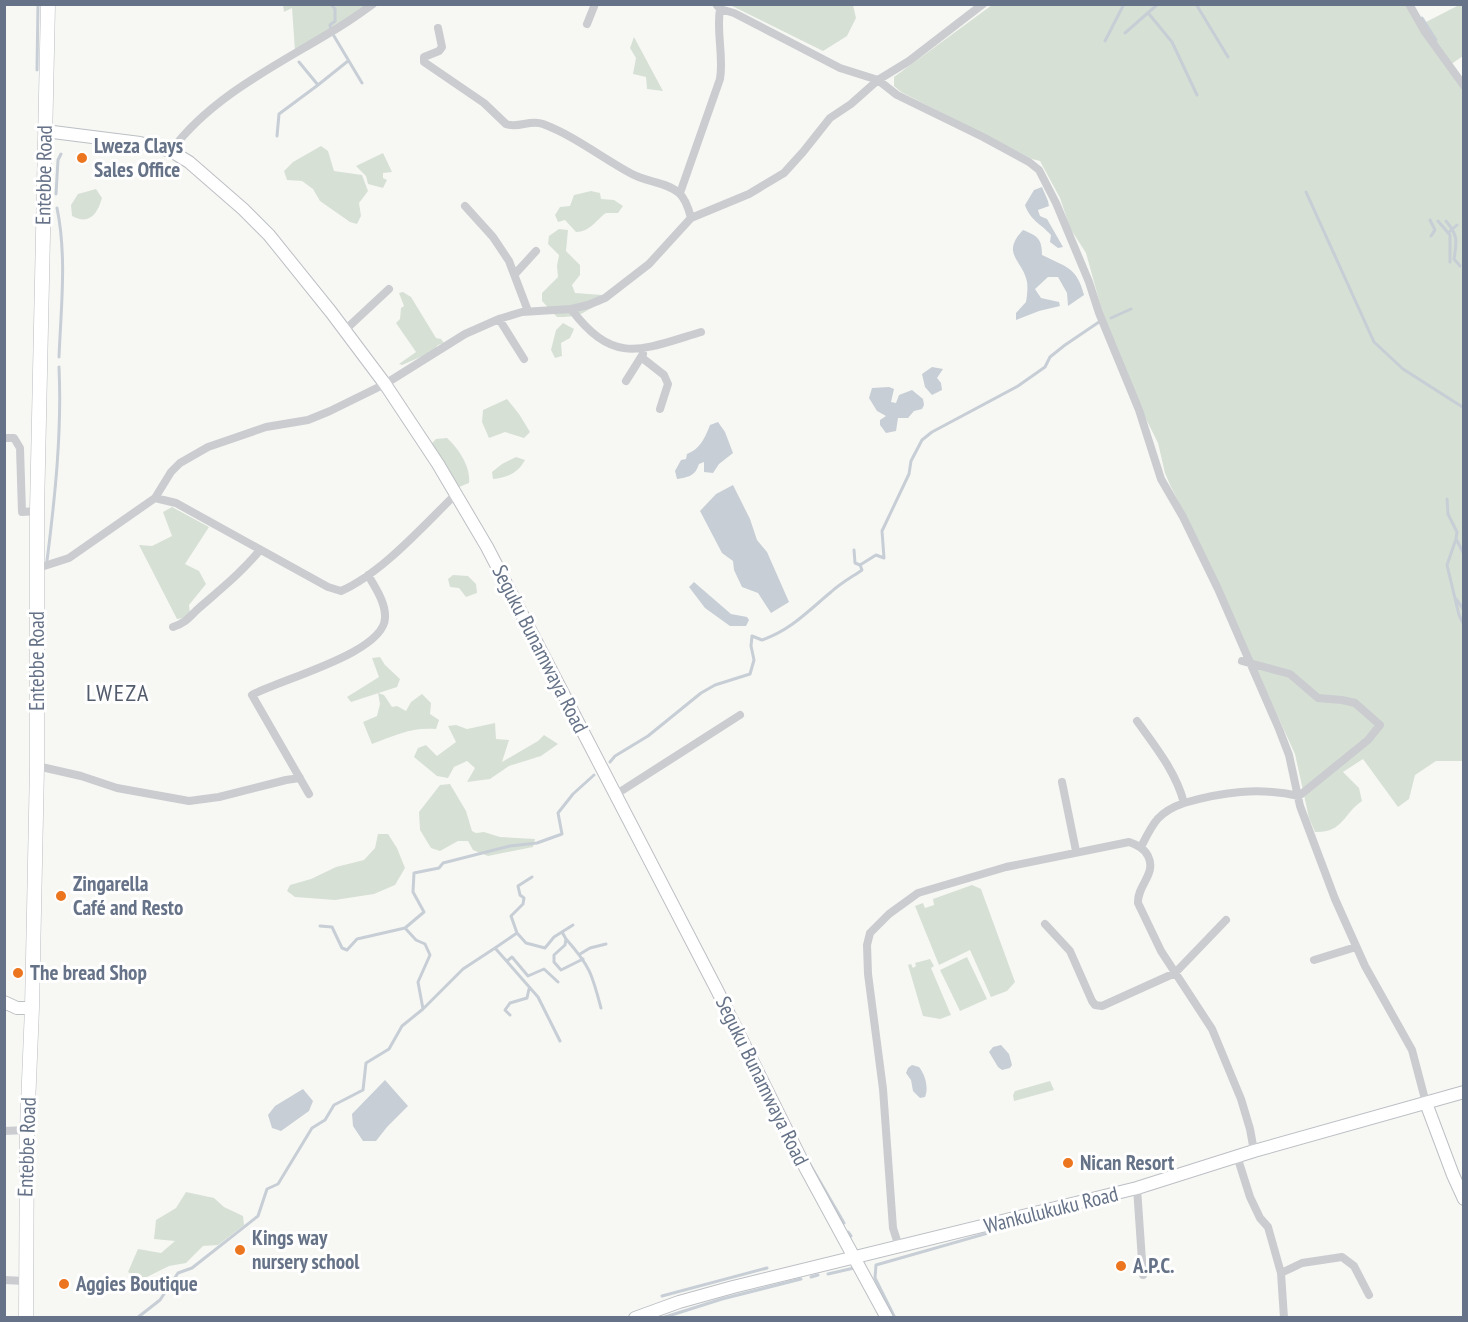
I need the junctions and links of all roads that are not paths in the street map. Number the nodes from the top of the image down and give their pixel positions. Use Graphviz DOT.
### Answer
graph roads {
  1 [pos="48,4"];
  2 [pos="373,4"];
  3 [pos="595,4"];
  4 [pos="982,4"];
  5 [pos="1409,4"];
  6 [pos="718,7"];
  7 [pos="587,24"];
  8 [pos="438,28"];
  9 [pos="878,80"];
  10 [pos="1464,86"];
  11 [pos="45,131"];
  12 [pos="171,151"];
  13 [pos="680,193"];
  14 [pos="465,206"];
  15 [pos="691,218"];
  16 [pos="536,251"];
  17 [pos="514,274"];
  18 [pos="389,290"];
  19 [pos="571,309"];
  20 [pos="528,311"];
  21 [pos="499,319"];
  22 [pos="345,330"];
  23 [pos="701,332"];
  24 [pos="647,349"];
  25 [pos="641,357"];
  26 [pos="524,359"];
  27 [pos="626,381"];
  28 [pos="385,384"];
  29 [pos="660,409"];
  30 [pos="4,438"];
  31 [pos="455,495"];
  32 [pos="155,498"];
  33 [pos="37,511"];
  34 [pos="260,550"];
  35 [pos="38,568"];
  36 [pos="368,575"];
  37 [pos="173,627"];
  38 [pos="1245,662"];
  39 [pos="740,715"];
  40 [pos="1137,721"];
  41 [pos="37,766"];
  42 [pos="300,778"];
  43 [pos="1062,782"];
  44 [pos="309,794"];
  45 [pos="615,795"];
  46 [pos="1299,796"];
  47 [pos="1184,803"];
  48 [pos="1142,847"];
  49 [pos="1076,851"];
  50 [pos="1226,920"];
  51 [pos="1045,924"];
  52 [pos="1356,947"];
  53 [pos="1314,960"];
  54 [pos="1175,973"];
  55 [pos="4,1002"];
  56 [pos="32,1008"];
  57 [pos="1464,1092"];
  58 [pos="1426,1104"];
  59 [pos="27,1130"];
  60 [pos="4,1131"];
  61 [pos="1254,1151"];
  62 [pos="1237,1156"];
  63 [pos="1137,1188"];
  64 [pos="1464,1199"];
  65 [pos="898,1247"];
  66 [pos="855,1258"];
  67 [pos="1281,1273"];
  68 [pos="1143,1275"];
  69 [pos="4,1280"];
  70 [pos="25,1281"];
  71 [pos="1369,1295"];
  72 [pos="26,1317"];
  73 [pos="636,1317"];
  74 [pos="888,1317"];
  75 [pos="1284,1317"];
  1 -- 11 [label="main road, Entebbe Road"];
  2 -- 12 [label="street"];
  3 -- 7 [label="street"];
  4 -- 9 [label="street"];
  5 -- 10 [label="street"];
  6 -- 9 [label="street"];
  6 -- 13 [label="street"];
  8 -- 13 [label="street"];
  9 -- 15 [label="street"];
  9 -- 38 [label="street"];
  11 -- 12 [label="main road, Seguku Bunamwaya Road"];
  11 -- 33 [label="main road, Entebbe Road"];
  12 -- 22 [label="main road, Seguku Bunamwaya Road"];
  13 -- 15 [label="street"];
  14 -- 17 [label="street"];
  15 -- 19 [label="street"];
  16 -- 17 [label="street"];
  17 -- 20 [label="street"];
  18 -- 22 [label="street"];
  19 -- 20 [label="street"];
  19 -- 24 [label="street"];
  20 -- 21 [label="street"];
  21 -- 26 [label="street"];
  21 -- 28 [label="street"];
  22 -- 28 [label="main road, Seguku Bunamwaya Road"];
  23 -- 24 [label="street"];
  24 -- 25 [label="street"];
  25 -- 27 [label="street"];
  25 -- 29 [label="street"];
  28 -- 31 [label="main road, Seguku Bunamwaya Road"];
  28 -- 32 [label="street"];
  30 -- 33 [label="street"];
  31 -- 36 [label="street"];
  31 -- 45 [label="main road, Seguku Bunamwaya Road"];
  32 -- 34 [label="street"];
  32 -- 35 [label="street"];
  33 -- 35 [label="main road, Entebbe Road"];
  34 -- 36 [label="street"];
  34 -- 37 [label="street"];
  35 -- 41 [label="main road, Entebbe Road"];
  36 -- 42 [label="street"];
  38 -- 46 [label="street"];
  38 -- 46 [label="street"];
  39 -- 45 [label="street"];
  40 -- 47 [label="street"];
  41 -- 42 [label="street"];
  41 -- 56 [label="main road, Entebbe Road"];
  42 -- 44 [label="street"];
  43 -- 49 [label="street"];
  45 -- 66 [label="main road, Seguku Bunamwaya Road"];
  46 -- 47 [label="street"];
  46 -- 52 [label="street"];
  47 -- 48 [label="street"];
  48 -- 49 [label="street"];
  48 -- 54 [label="street"];
  49 -- 65 [label="street"];
  50 -- 54 [label="street"];
  51 -- 54 [label="street"];
  52 -- 53 [label="street"];
  52 -- 58 [label="street"];
  54 -- 61 [label="street"];
  55 -- 56 [label="main road"];
  56 -- 59 [label="main road, Entebbe Road"];
  57 -- 58 [label="main road, Wankulukuku Road"];
  58 -- 61 [label="main road, Wankulukuku Road"];
  58 -- 64 [label="main road"];
  59 -- 60 [label="street"];
  59 -- 70 [label="main road, Entebbe Road"];
  61 -- 62 [label="main road, Wankulukuku Road"];
  62 -- 63 [label="main road, Wankulukuku Road"];
  62 -- 67 [label="street"];
  63 -- 65 [label="main road, Wankulukuku Road"];
  63 -- 68 [label="street"];
  65 -- 66 [label="main road, Wankulukuku Road"];
  66 -- 73 [label="main road, Wankulukuku Road"];
  66 -- 74 [label="main road, Seguku Bunamwaya Road"];
  67 -- 71 [label="street"];
  67 -- 75 [label="street"];
  69 -- 70 [label="street"];
  70 -- 72 [label="main road, Entebbe Road"];
}
